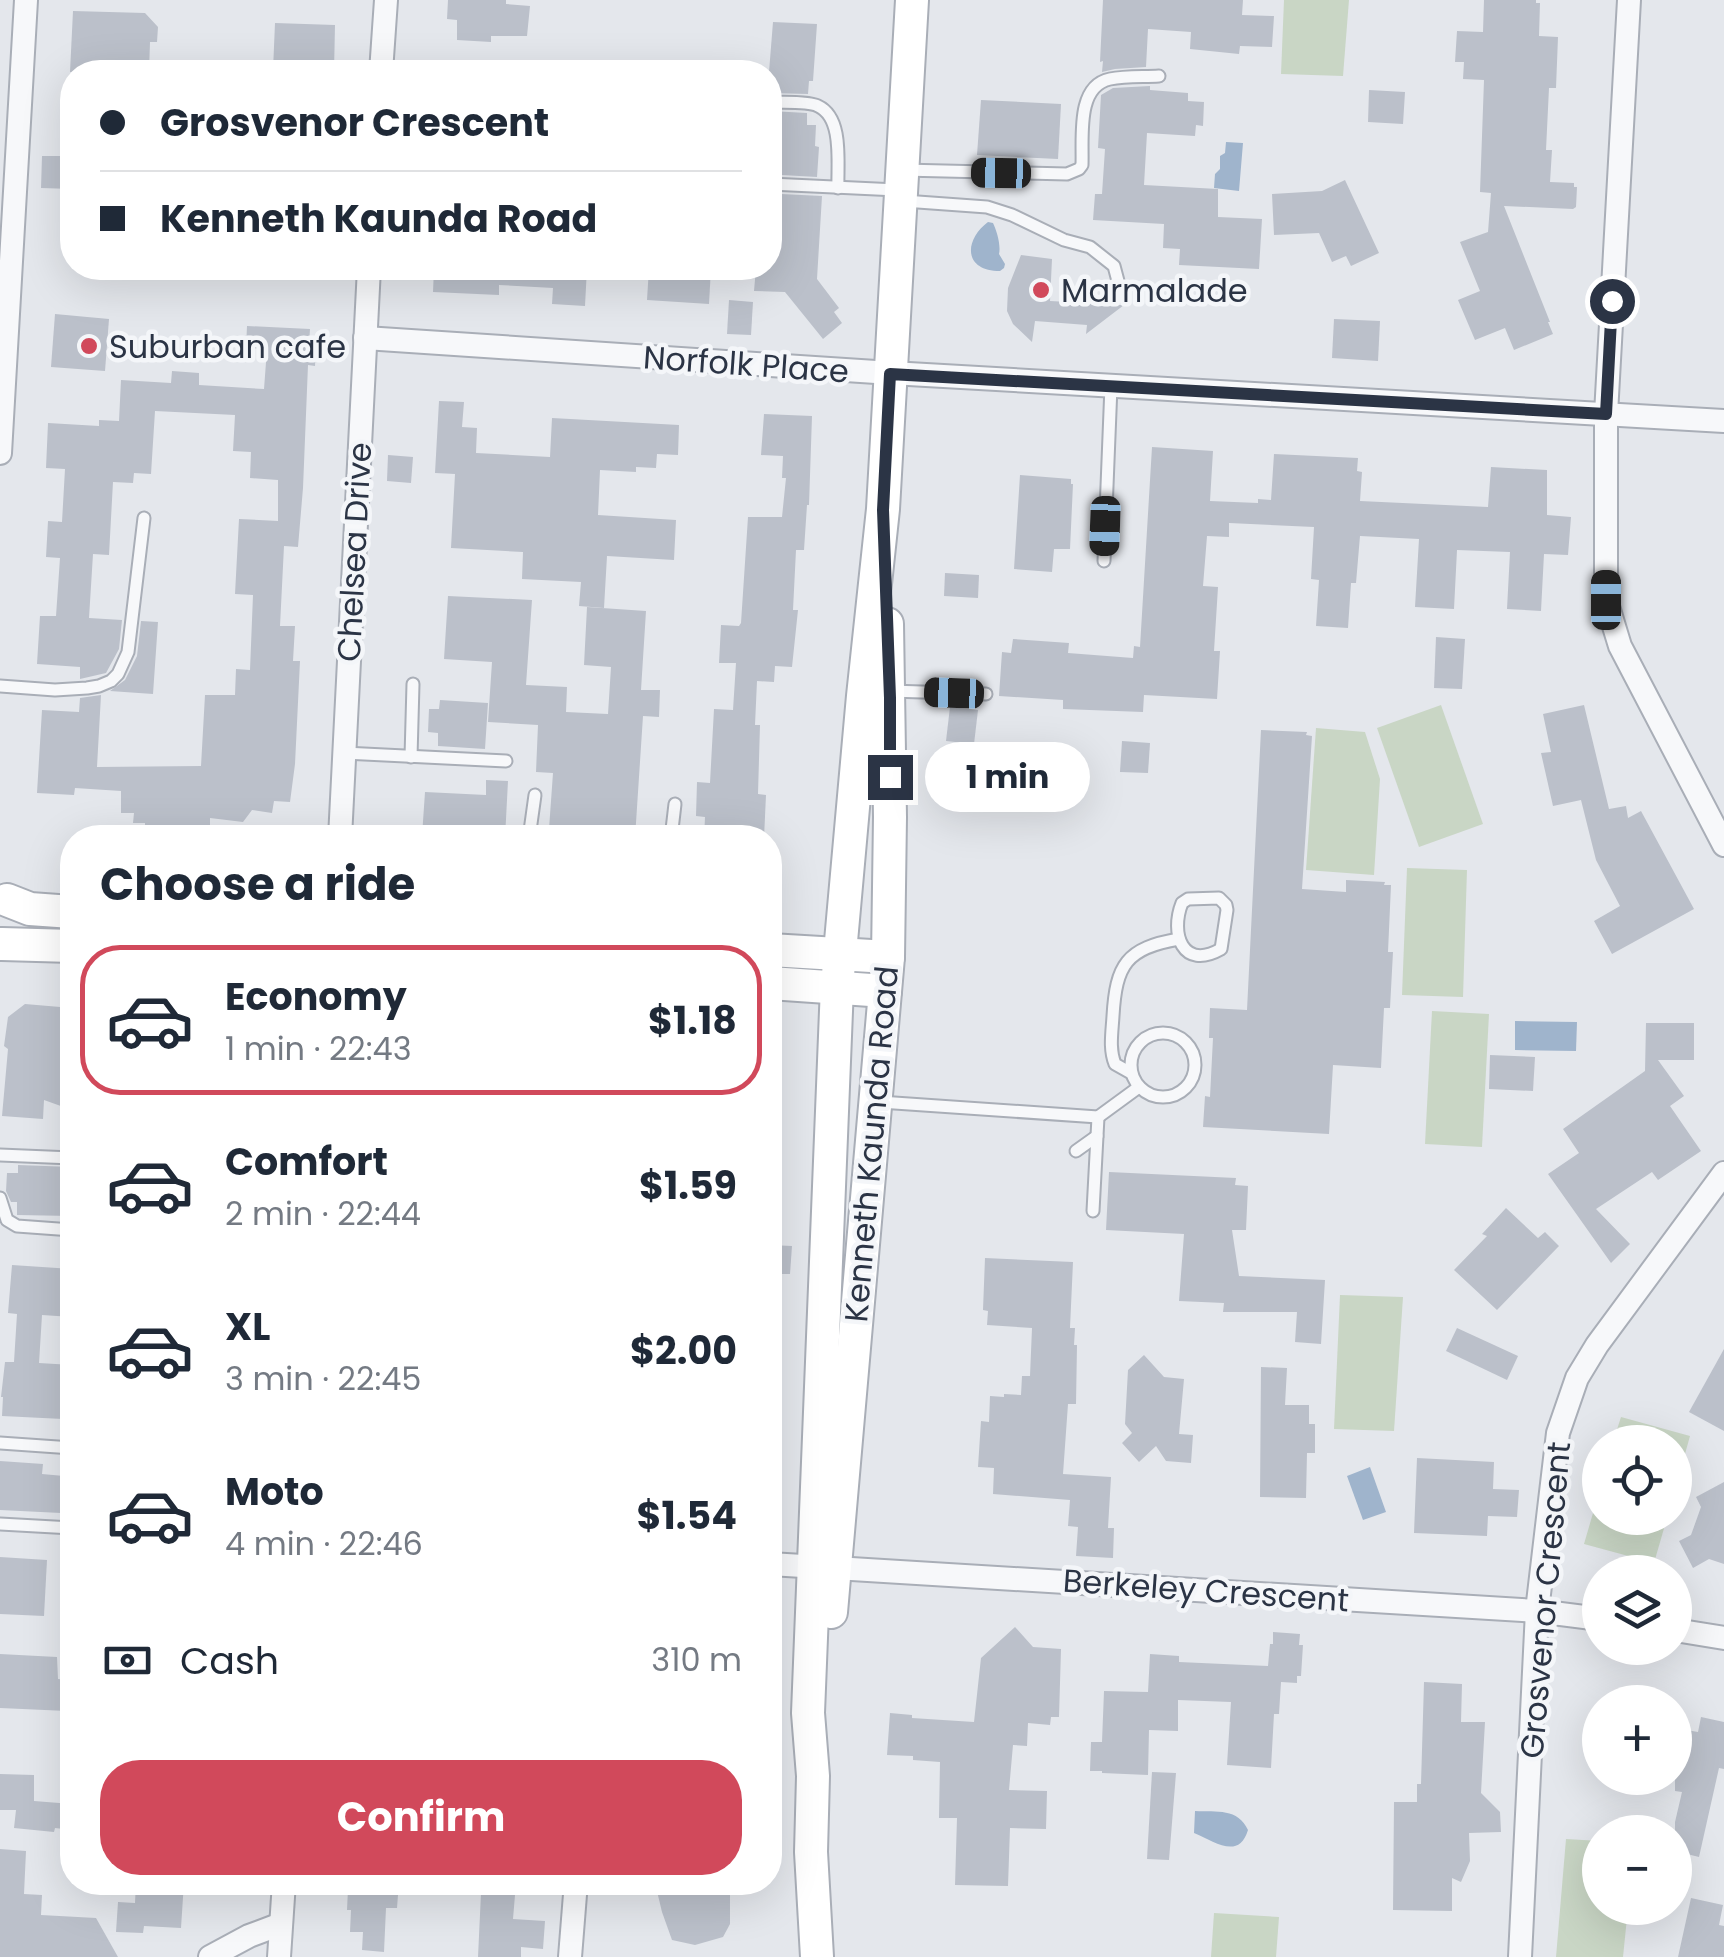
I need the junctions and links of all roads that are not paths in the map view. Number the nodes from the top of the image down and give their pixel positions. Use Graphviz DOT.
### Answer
graph roads {
  1 [pos="26,0"];
  2 [pos="386,0"];
  3 [pos="912,0"];
  4 [pos="1629,0"];
  5 [pos="382,60"];
  6 [pos="1159,76"];
  7 [pos="782,103"];
  8 [pos="782,185"];
  9 [pos="901,187"];
  10 [pos="838,188"];
  11 [pos="368,280"];
  12 [pos="1122,296"];
  13 [pos="4,300"];
  14 [pos="365,338"];
  15 [pos="890,374"];
  16 [pos="2,386"];
  17 [pos="1111,386"];
  18 [pos="1606,414"];
  19 [pos="1724,420"];
  20 [pos="0,453"];
  21 [pos="883,510"];
  22 [pos="144,518"];
  23 [pos="1104,561"];
  24 [pos="414,684"];
  25 [pos="0,686"];
  26 [pos="890,690"];
  27 [pos="986,694"];
  28 [pos="344,754"];
  29 [pos="411,757"];
  30 [pos="506,761"];
  31 [pos="535,795"];
  32 [pos="675,804"];
  33 [pos="341,825"];
  34 [pos="531,825"];
  35 [pos="673,825"];
  36 [pos="1724,845"];
  37 [pos="4,895"];
  38 [pos="60,911"];
  39 [pos="1179,939"];
  40 [pos="1,946"];
  41 [pos="60,946"];
  42 [pos="782,951"];
  43 [pos="840,953"];
  44 [pos="888,957"];
  45 [pos="782,984"];
  46 [pos="837,986"];
  47 [pos="885,991"];
  48 [pos="1132,1073"];
  49 [pos="1139,1087"];
  50 [pos="876,1102"];
  51 [pos="1098,1116"];
  52 [pos="1097,1136"];
  53 [pos="1076,1150"];
  54 [pos="0,1155"];
  55 [pos="60,1158"];
  56 [pos="1724,1172"];
  57 [pos="0,1198"];
  58 [pos="1094,1211"];
  59 [pos="60,1229"];
  60 [pos="0,1443"];
  61 [pos="60,1447"];
  62 [pos="0,1524"];
  63 [pos="60,1527"];
  64 [pos="782,1565"];
  65 [pos="824,1567"];
  66 [pos="1537,1611"];
  67 [pos="1582,1617"];
  68 [pos="1692,1633"];
  69 [pos="1724,1638"];
  70 [pos="283,1895"];
  71 [pos="575,1895"];
  72 [pos="281,1924"];
  73 [pos="1526,1954"];
  74 [pos="210,1957"];
  75 [pos="280,1957"];
  76 [pos="570,1957"];
  77 [pos="817,1957"];
  1 -- 13 [label="street"];
  2 -- 5 [label="street"];
  3 -- 9 [label="main road, Kenneth Kaunda Road"];
  4 -- 18 [label="street"];
  6 -- 9 [label="lane"];
  7 -- 10 [label="lane"];
  8 -- 10 [label="lane"];
  9 -- 10 [label="lane"];
  9 -- 12 [label="lane"];
  9 -- 15 [label="main road, Kenneth Kaunda Road"];
  11 -- 14 [label="street, Chelsea Drive"];
  13 -- 16 [label="street"];
  14 -- 15 [label="street, Norfolk Place"];
  14 -- 28 [label="street, Chelsea Drive"];
  15 -- 17 [label="street, Norfolk Place"];
  15 -- 21 [label="main road, Kenneth Kaunda Road"];
  16 -- 20 [label="street"];
  17 -- 18 [label="street, Norfolk Place"];
  17 -- 23 [label="lane"];
  18 -- 19 [label="street, Norfolk Place"];
  18 -- 36 [label="street"];
  21 -- 26 [label="main road, Kenneth Kaunda Road"];
  21 -- 43 [label="main road, Kenneth Kaunda Road"];
  22 -- 25 [label="lane"];
  24 -- 29 [label="lane"];
  26 -- 27 [label="lane"];
  26 -- 44 [label="main road, Kenneth Kaunda Road"];
  28 -- 29 [label="lane"];
  28 -- 33 [label="street, Chelsea Drive"];
  29 -- 30 [label="lane"];
  31 -- 34 [label="lane"];
  32 -- 35 [label="lane"];
  37 -- 38 [label="main road"];
  37 -- 40 [label="main road"];
  39 -- 39 [label="lane"];
  39 -- 48 [label="lane"];
  40 -- 41 [label="main road"];
  42 -- 43 [label="main road"];
  43 -- 44 [label="main road"];
  43 -- 46 [label="main road, Kenneth Kaunda Road"];
  44 -- 47 [label="main road, Kenneth Kaunda Road"];
  45 -- 46 [label="main road"];
  46 -- 47 [label="main road"];
  46 -- 65 [label="main road, Kenneth Kaunda Road"];
  47 -- 50 [label="main road, Kenneth Kaunda Road"];
  48 -- 49 [label="lane"];
  48 -- 49 [label="lane"];
  49 -- 51 [label="lane"];
  50 -- 51 [label="lane"];
  50 -- 65 [label="main road, Kenneth Kaunda Road"];
  51 -- 52 [label="lane"];
  52 -- 53 [label="lane"];
  52 -- 58 [label="lane"];
  54 -- 55 [label="lane"];
  56 -- 66 [label="street, Grosvenor Crescent"];
  57 -- 59 [label="lane"];
  60 -- 61 [label="lane"];
  62 -- 63 [label="lane"];
  64 -- 65 [label="street, Berkeley Crescent"];
  65 -- 66 [label="street, Berkeley Crescent"];
  65 -- 77 [label="main road, Kenneth Kaunda Road"];
  66 -- 67 [label="street, Berkeley Crescent"];
  66 -- 73 [label="street, Grosvenor Crescent"];
  68 -- 69 [label="street"];
  70 -- 72 [label="street"];
  71 -- 76 [label="street"];
  72 -- 74 [label="street"];
  72 -- 75 [label="street"];
}
